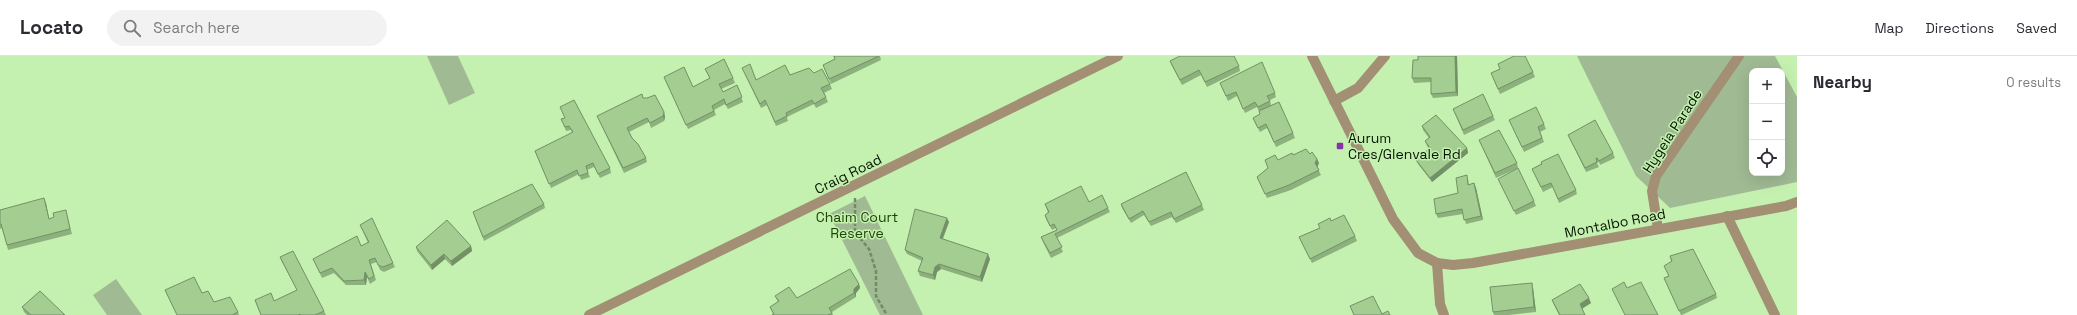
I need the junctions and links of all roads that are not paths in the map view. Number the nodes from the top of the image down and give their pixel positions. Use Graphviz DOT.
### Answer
graph roads {
  1 [pos="1118,56"];
  2 [pos="1312,56"];
  3 [pos="1384,56"];
  4 [pos="1739,56"];
  5 [pos="1334,101"];
  6 [pos="1797,202"];
  7 [pos="1727,216"];
  8 [pos="1658,229"];
  9 [pos="1437,263"];
  10 [pos="589,315"];
  11 [pos="1444,315"];
  12 [pos="1775,315"];
  1 -- 10 [label="street, Craig Road"];
  2 -- 5 [label="street"];
  3 -- 5 [label="street"];
  4 -- 8 [label="street, Hygeia Parade"];
  5 -- 9 [label="street"];
  6 -- 7 [label="street, Montalbo Road"];
  7 -- 8 [label="street, Montalbo Road"];
  7 -- 12 [label="street"];
  8 -- 9 [label="street, Montalbo Road"];
  9 -- 11 [label="street"];
}
